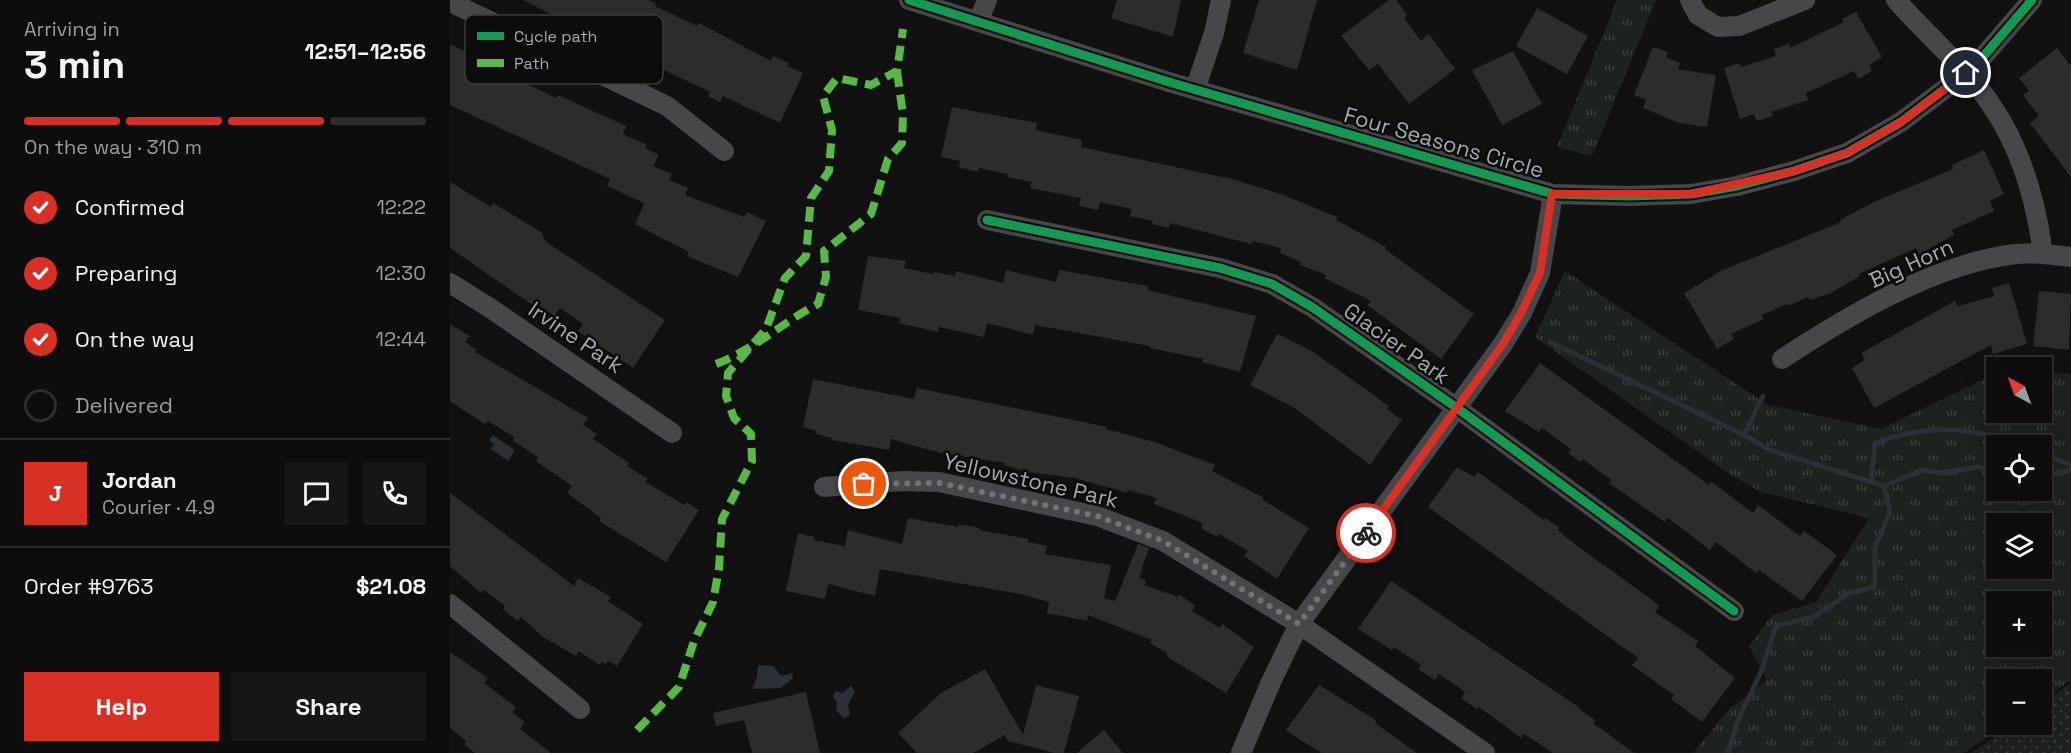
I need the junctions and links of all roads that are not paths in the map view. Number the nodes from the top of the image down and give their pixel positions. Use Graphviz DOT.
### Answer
graph roads {
  1 [pos="909,0"];
  2 [pos="987,0"];
  3 [pos="1221,0"];
  4 [pos="1805,0"];
  5 [pos="1896,0"];
  6 [pos="2032,0"];
  7 [pos="450,2"];
  8 [pos="1690,2"];
  9 [pos="477,15"];
  10 [pos="978,22"];
  11 [pos="1966,73"];
  12 [pos="621,84"];
  13 [pos="1196,90"];
  14 [pos="724,150"];
  15 [pos="1552,194"];
  16 [pos="987,220"];
  17 [pos="2043,254"];
  18 [pos="2071,257"];
  19 [pos="450,284"];
  20 [pos="1782,359"];
  21 [pos="1457,408"];
  22 [pos="672,433"];
  23 [pos="824,487"];
  24 [pos="450,604"];
  25 [pos="1734,611"];
  26 [pos="1299,624"];
  27 [pos="580,709"];
  28 [pos="1241,753"];
  29 [pos="1485,753"];
  1 -- 10 [label="street, Four Seasons Circle"];
  2 -- 10 [label="street"];
  3 -- 13 [label="street"];
  4 -- 8 [label="street"];
  5 -- 11 [label="street"];
  6 -- 11 [label="street, Four Seasons Circle"];
  7 -- 9 [label="street"];
  10 -- 13 [label="street, Four Seasons Circle"];
  11 -- 15 [label="street, Four Seasons Circle"];
  11 -- 17 [label="street"];
  12 -- 14 [label="street"];
  13 -- 15 [label="street, Four Seasons Circle"];
  15 -- 21 [label="street"];
  16 -- 21 [label="street, Glacier Park"];
  17 -- 18 [label="street, Big Horn"];
  17 -- 20 [label="street, Big Horn"];
  19 -- 22 [label="street, Irvine Park"];
  21 -- 25 [label="street, Glacier Park"];
  21 -- 26 [label="street"];
  23 -- 26 [label="street, Yellowstone Park"];
  24 -- 27 [label="street"];
  26 -- 28 [label="street"];
  26 -- 29 [label="street, Yellowstone Park"];
}
